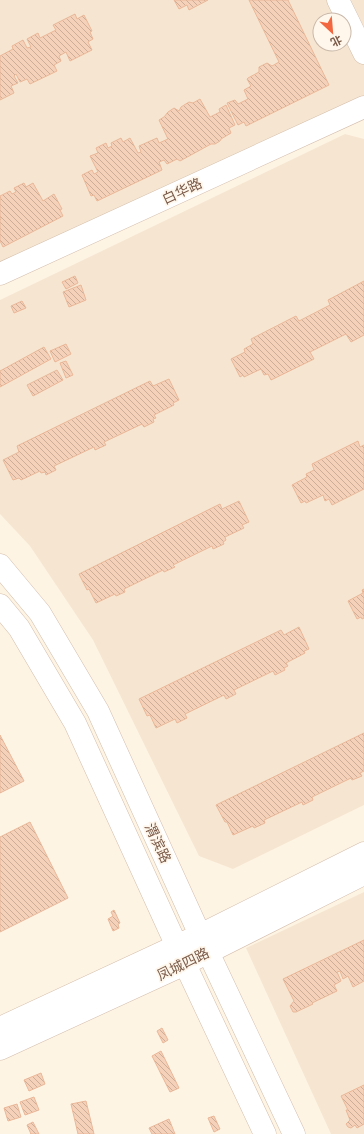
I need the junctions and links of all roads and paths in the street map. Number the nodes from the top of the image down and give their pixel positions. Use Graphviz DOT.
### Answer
graph roads {
  1 [pos="338,0"];
  2 [pos="364,53"];
  3 [pos="364,107"];
  4 [pos="0,274"];
  5 [pos="0,565"];
  6 [pos="0,605"];
  7 [pos="364,853"];
  8 [pos="364,874"];
  9 [pos="204,943"];
  10 [pos="181,955"];
  11 [pos="0,1028"];
  12 [pos="0,1049"];
  13 [pos="265,1134"];
  14 [pos="294,1134"];
  1 -- 2 [label="street"];
  3 -- 4 [label="street, 白华路"];
  5 -- 9 [label="street, 渭滨路"];
  6 -- 10 [label="street, 渭滨路"];
  7 -- 9 [label="street, 凤城四路"];
  8 -- 9 [label="street, 凤城四路"];
  9 -- 10 [label="street, 凤城四路"];
  9 -- 14 [label="street, 渭滨路"];
  10 -- 11 [label="street, 凤城四路"];
  10 -- 12 [label="street, 凤城四路"];
  10 -- 13 [label="street, 渭滨路"];
}
